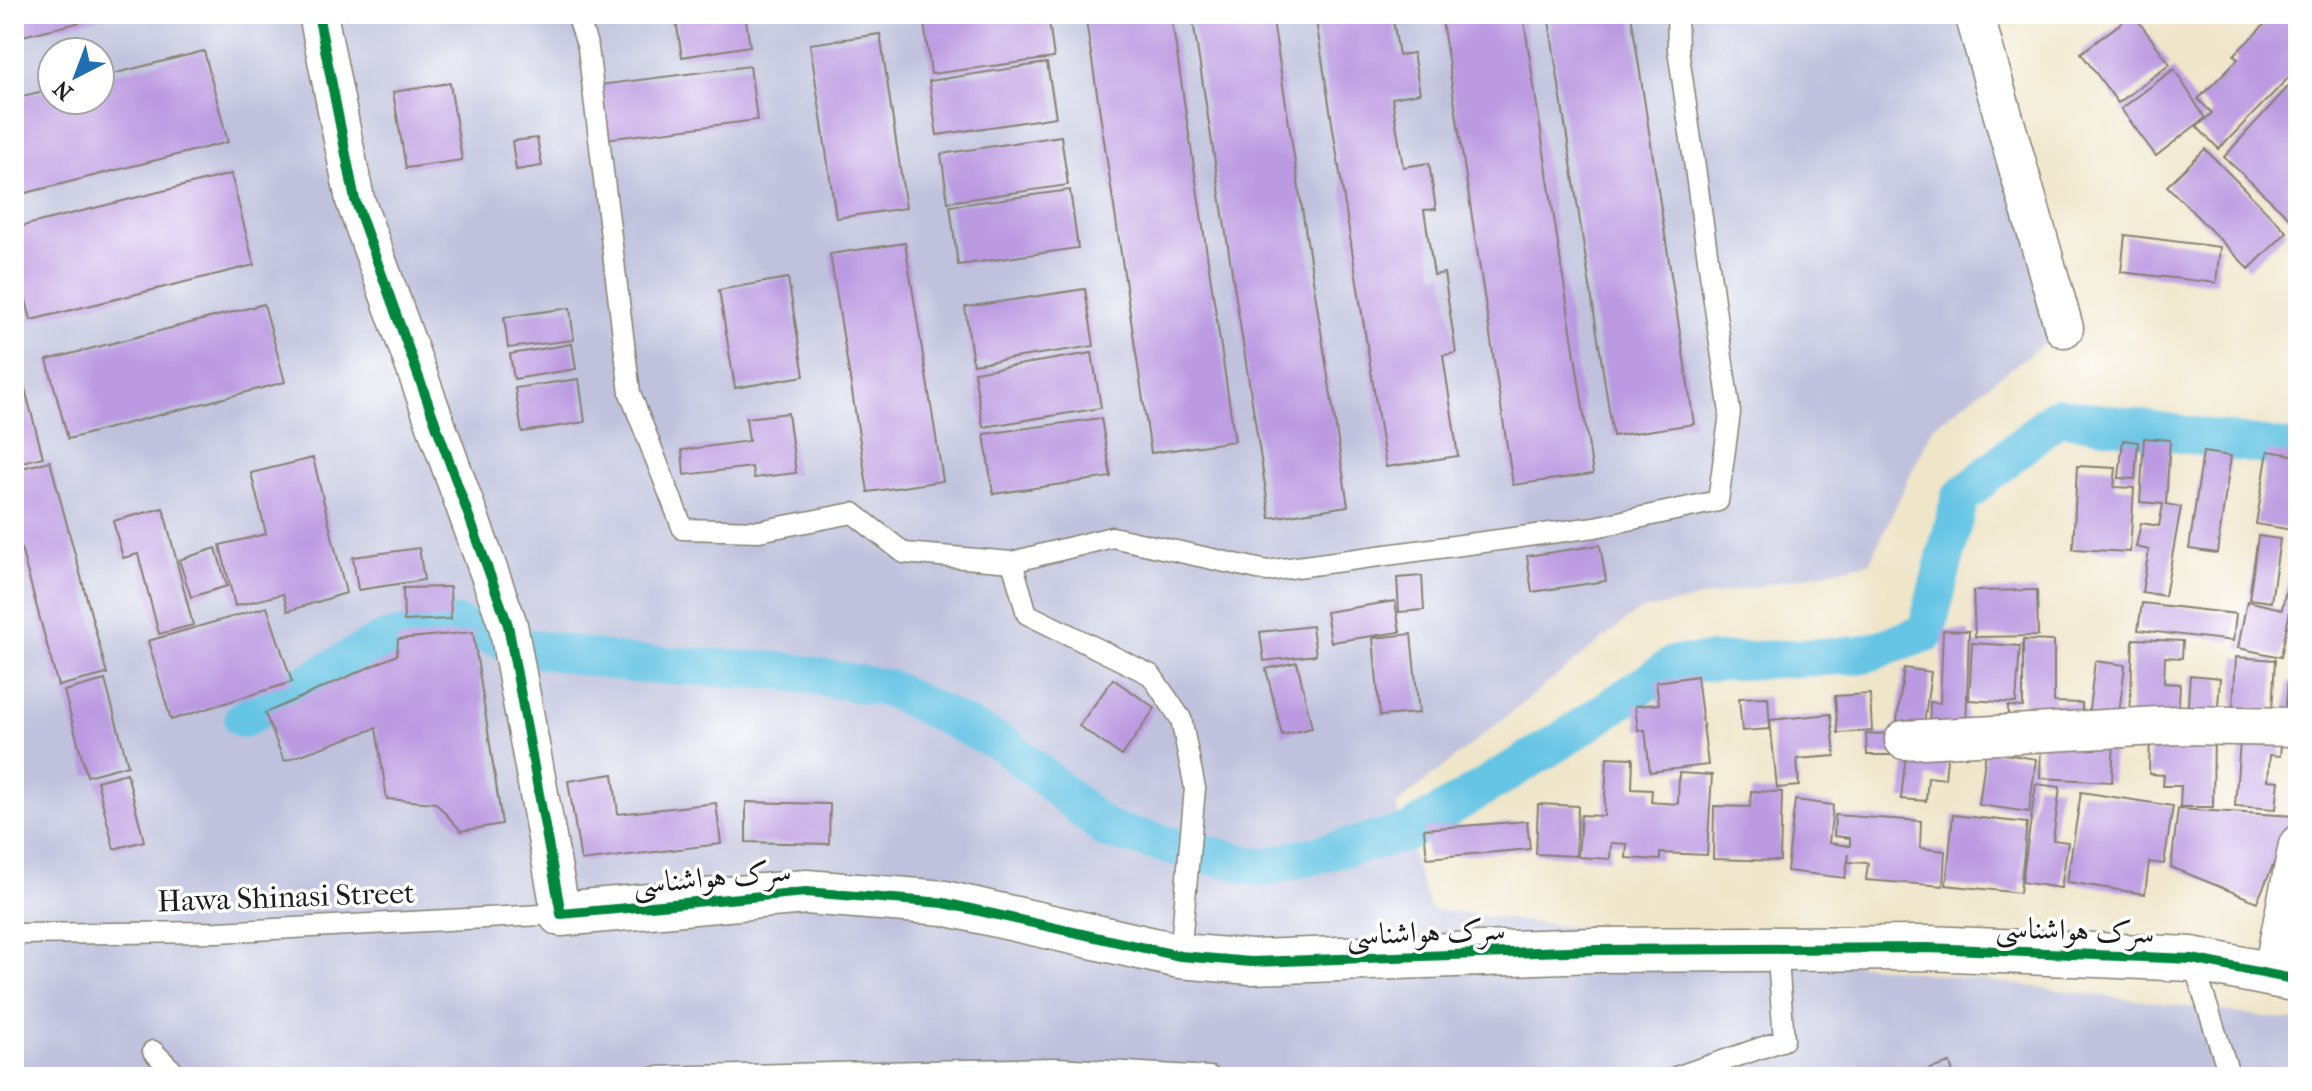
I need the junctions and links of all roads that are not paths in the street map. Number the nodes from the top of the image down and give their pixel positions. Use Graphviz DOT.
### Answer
graph roads {
  1 [pos="318,14"];
  2 [pos="577,14"];
  3 [pos="1677,14"];
  4 [pos="1974,14"];
  5 [pos="2064,328"];
  6 [pos="1012,562"];
  7 [pos="2298,727"];
  8 [pos="1904,740"];
  9 [pos="2298,845"];
  10 [pos="561,914"];
  11 [pos="14,934"];
  12 [pos="1777,946"];
  13 [pos="1180,956"];
  14 [pos="2192,959"];
  15 [pos="2285,977"];
  16 [pos="153,1051"];
  17 [pos="179,1077"];
  18 [pos="656,1077"];
  19 [pos="1210,1077"];
  20 [pos="1676,1077"];
  21 [pos="2230,1077"];
  1 -- 10 [label="street"];
  2 -- 6 [label="lane"];
  3 -- 6 [label="lane"];
  4 -- 5 [label="street"];
  6 -- 13 [label="lane"];
  7 -- 8 [label="street"];
  9 -- 15 [label="street"];
  10 -- 11 [label="lane, Hawa Shinasi Street"];
  10 -- 13 [label="street, سرک هواشناسی"];
  12 -- 13 [label="street, سرک هواشناسی"];
  12 -- 14 [label="street, سرک هواشناسی"];
  12 -- 20 [label="lane"];
  14 -- 15 [label="street, سرک هواشناسی"];
  14 -- 21 [label="lane"];
  16 -- 17 [label="lane"];
  18 -- 19 [label="lane"];
}
